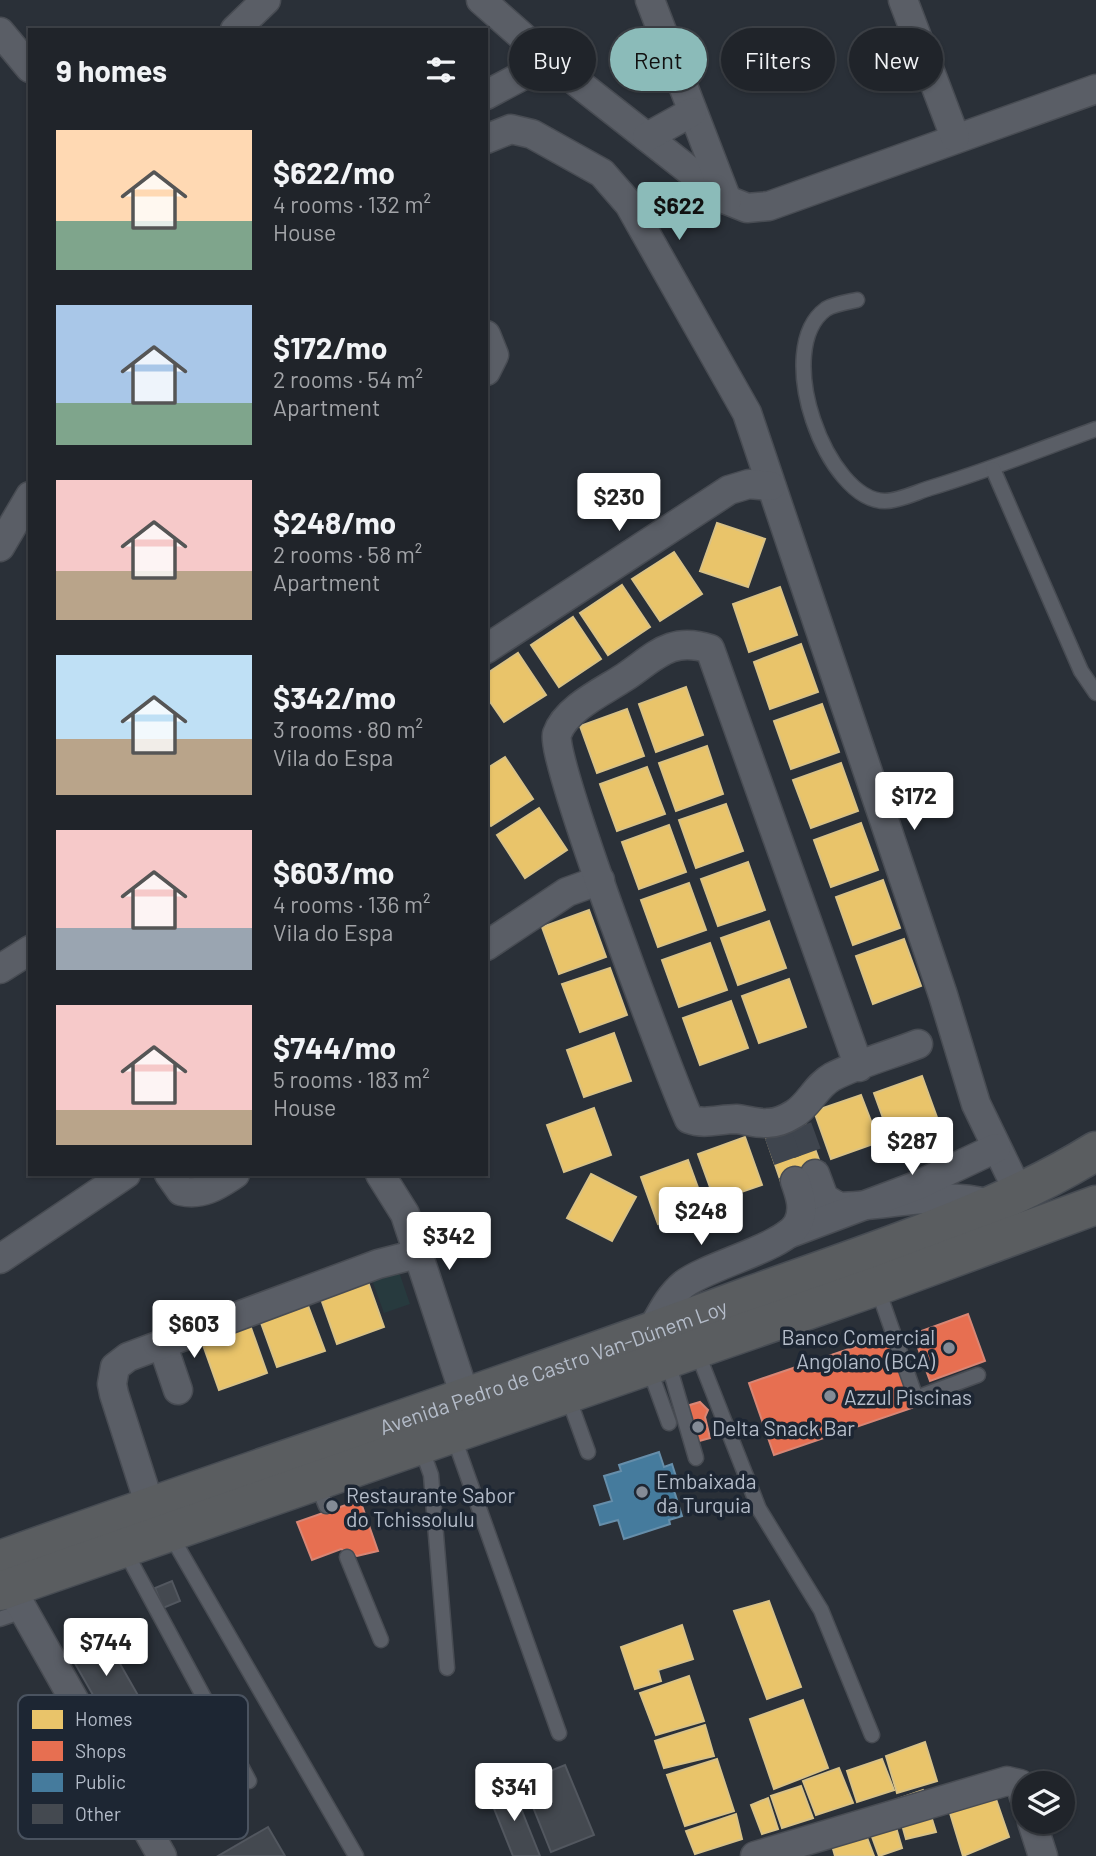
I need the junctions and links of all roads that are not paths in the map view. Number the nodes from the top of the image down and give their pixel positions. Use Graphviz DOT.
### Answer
graph roads {
  1 [pos="266,0"];
  2 [pos="481,0"];
  3 [pos="650,0"];
  4 [pos="903,0"];
  5 [pos="237,28"];
  6 [pos="513,28"];
  7 [pos="0,32"];
  8 [pos="28,66"];
  9 [pos="509,83"];
  10 [pos="1096,89"];
  11 [pos="588,91"];
  12 [pos="488,94"];
  13 [pos="692,112"];
  14 [pos="647,137"];
  15 [pos="955,137"];
  16 [pos="488,138"];
  17 [pos="727,200"];
  18 [pos="857,300"];
  19 [pos="488,340"];
  20 [pos="488,367"];
  21 [pos="1096,429"];
  22 [pos="993,469"];
  23 [pos="771,486"];
  24 [pos="28,499"];
  25 [pos="0,547"];
  26 [pos="488,648"];
  27 [pos="1096,692"];
  28 [pos="600,880"];
  29 [pos="488,945"];
  30 [pos="28,953"];
  31 [pos="0,969"];
  32 [pos="918,1044"];
  33 [pos="859,1067"];
  34 [pos="996,1148"];
  35 [pos="1096,1151"];
  36 [pos="123,1176"];
  37 [pos="170,1176"];
  38 [pos="232,1176"];
  39 [pos="381,1176"];
  40 [pos="1004,1199"];
  41 [pos="1096,1205"];
  42 [pos="862,1207"];
  43 [pos="788,1234"];
  44 [pos="417,1254"];
  45 [pos="0,1259"];
  46 [pos="877,1286"];
  47 [pos="163,1346"];
  48 [pos="665,1351"];
  49 [pos="978,1375"];
  50 [pos="178,1390"];
  51 [pos="567,1393"];
  52 [pos="465,1396"];
  53 [pos="669,1423"];
  54 [pos="436,1439"];
  55 [pos="587,1452"];
  56 [pos="696,1458"];
  57 [pos="159,1519"];
  58 [pos="123,1548"];
  59 [pos="347,1557"];
  60 [pos="7,1594"];
  61 [pos="381,1640"];
  62 [pos="447,1668"];
  63 [pos="67,1695"];
  64 [pos="202,1695"];
  65 [pos="559,1733"];
  66 [pos="872,1735"];
  67 [pos="1012,1782"];
  68 [pos="1036,1834"];
  69 [pos="152,1839"];
  70 [pos="162,1856"];
  71 [pos="356,1856"];
  72 [pos="755,1856"];
  73 [pos="1043,1856"];
  1 -- 5 [label="street"];
  2 -- 6 [label="street"];
  3 -- 13 [label="street"];
  4 -- 15 [label="street"];
  7 -- 8 [label="street"];
  9 -- 12 [label="street"];
  10 -- 15 [label="street"];
  11 -- 14 [label="street"];
  13 -- 14 [label="street"];
  13 -- 17 [label="street"];
  14 -- 17 [label="street"];
  15 -- 17 [label="street"];
  16 -- 23 [label="street"];
  18 -- 22 [label="lane"];
  19 -- 20 [label="street"];
  21 -- 22 [label="lane"];
  22 -- 27 [label="lane"];
  23 -- 26 [label="street"];
  23 -- 34 [label="street"];
  24 -- 25 [label="street"];
  28 -- 29 [label="street"];
  28 -- 33 [label="street"];
  28 -- 33 [label="street"];
  30 -- 31 [label="street"];
  32 -- 33 [label="street"];
  34 -- 40 [label="street"];
  34 -- 42 [label="street"];
  35 -- 40 [label="highway, Avenida Pedro de Castro Van-Dúnem Loy"];
  36 -- 45 [label="street"];
  37 -- 38 [label="street"];
  39 -- 44 [label="street"];
  40 -- 42 [label="street"];
  40 -- 48 [label="highway, Avenida Pedro de Castro Van-Dúnem Loy"];
  41 -- 46 [label="highway, Avenida Pedro de Castro Van-Dúnem Loy"];
  42 -- 43 [label="street"];
  42 -- 43 [label="street"];
  43 -- 48 [label="street"];
  44 -- 47 [label="street"];
  44 -- 52 [label="street"];
  46 -- 48 [label="highway, Avenida Pedro de Castro Van-Dúnem Loy"];
  46 -- 49 [label="lane"];
  47 -- 50 [label="street"];
  47 -- 57 [label="street"];
  48 -- 51 [label="highway, Avenida Pedro de Castro Van-Dúnem Loy"];
  48 -- 52 [label="highway, Avenida Pedro de Castro Van-Dúnem Loy"];
  48 -- 53 [label="lane"];
  48 -- 56 [label="lane"];
  48 -- 66 [label="lane"];
  51 -- 54 [label="highway, Avenida Pedro de Castro Van-Dúnem Loy"];
  51 -- 55 [label="lane"];
  52 -- 57 [label="highway, Avenida Pedro de Castro Van-Dúnem Loy"];
  54 -- 57 [label="highway, Avenida Pedro de Castro Van-Dúnem Loy"];
  54 -- 62 [label="lane"];
  54 -- 65 [label="lane"];
  57 -- 58 [label="highway, Avenida Pedro de Castro Van-Dúnem Loy"];
  57 -- 60 [label="highway, Avenida Pedro de Castro Van-Dúnem Loy"];
  57 -- 71 [label="lane"];
  58 -- 60 [label="highway, Avenida Pedro de Castro Van-Dúnem Loy"];
  58 -- 64 [label="lane"];
  59 -- 61 [label="lane"];
  60 -- 63 [label="street"];
  67 -- 72 [label="street"];
  68 -- 73 [label="street"];
  69 -- 70 [label="street"];
}
